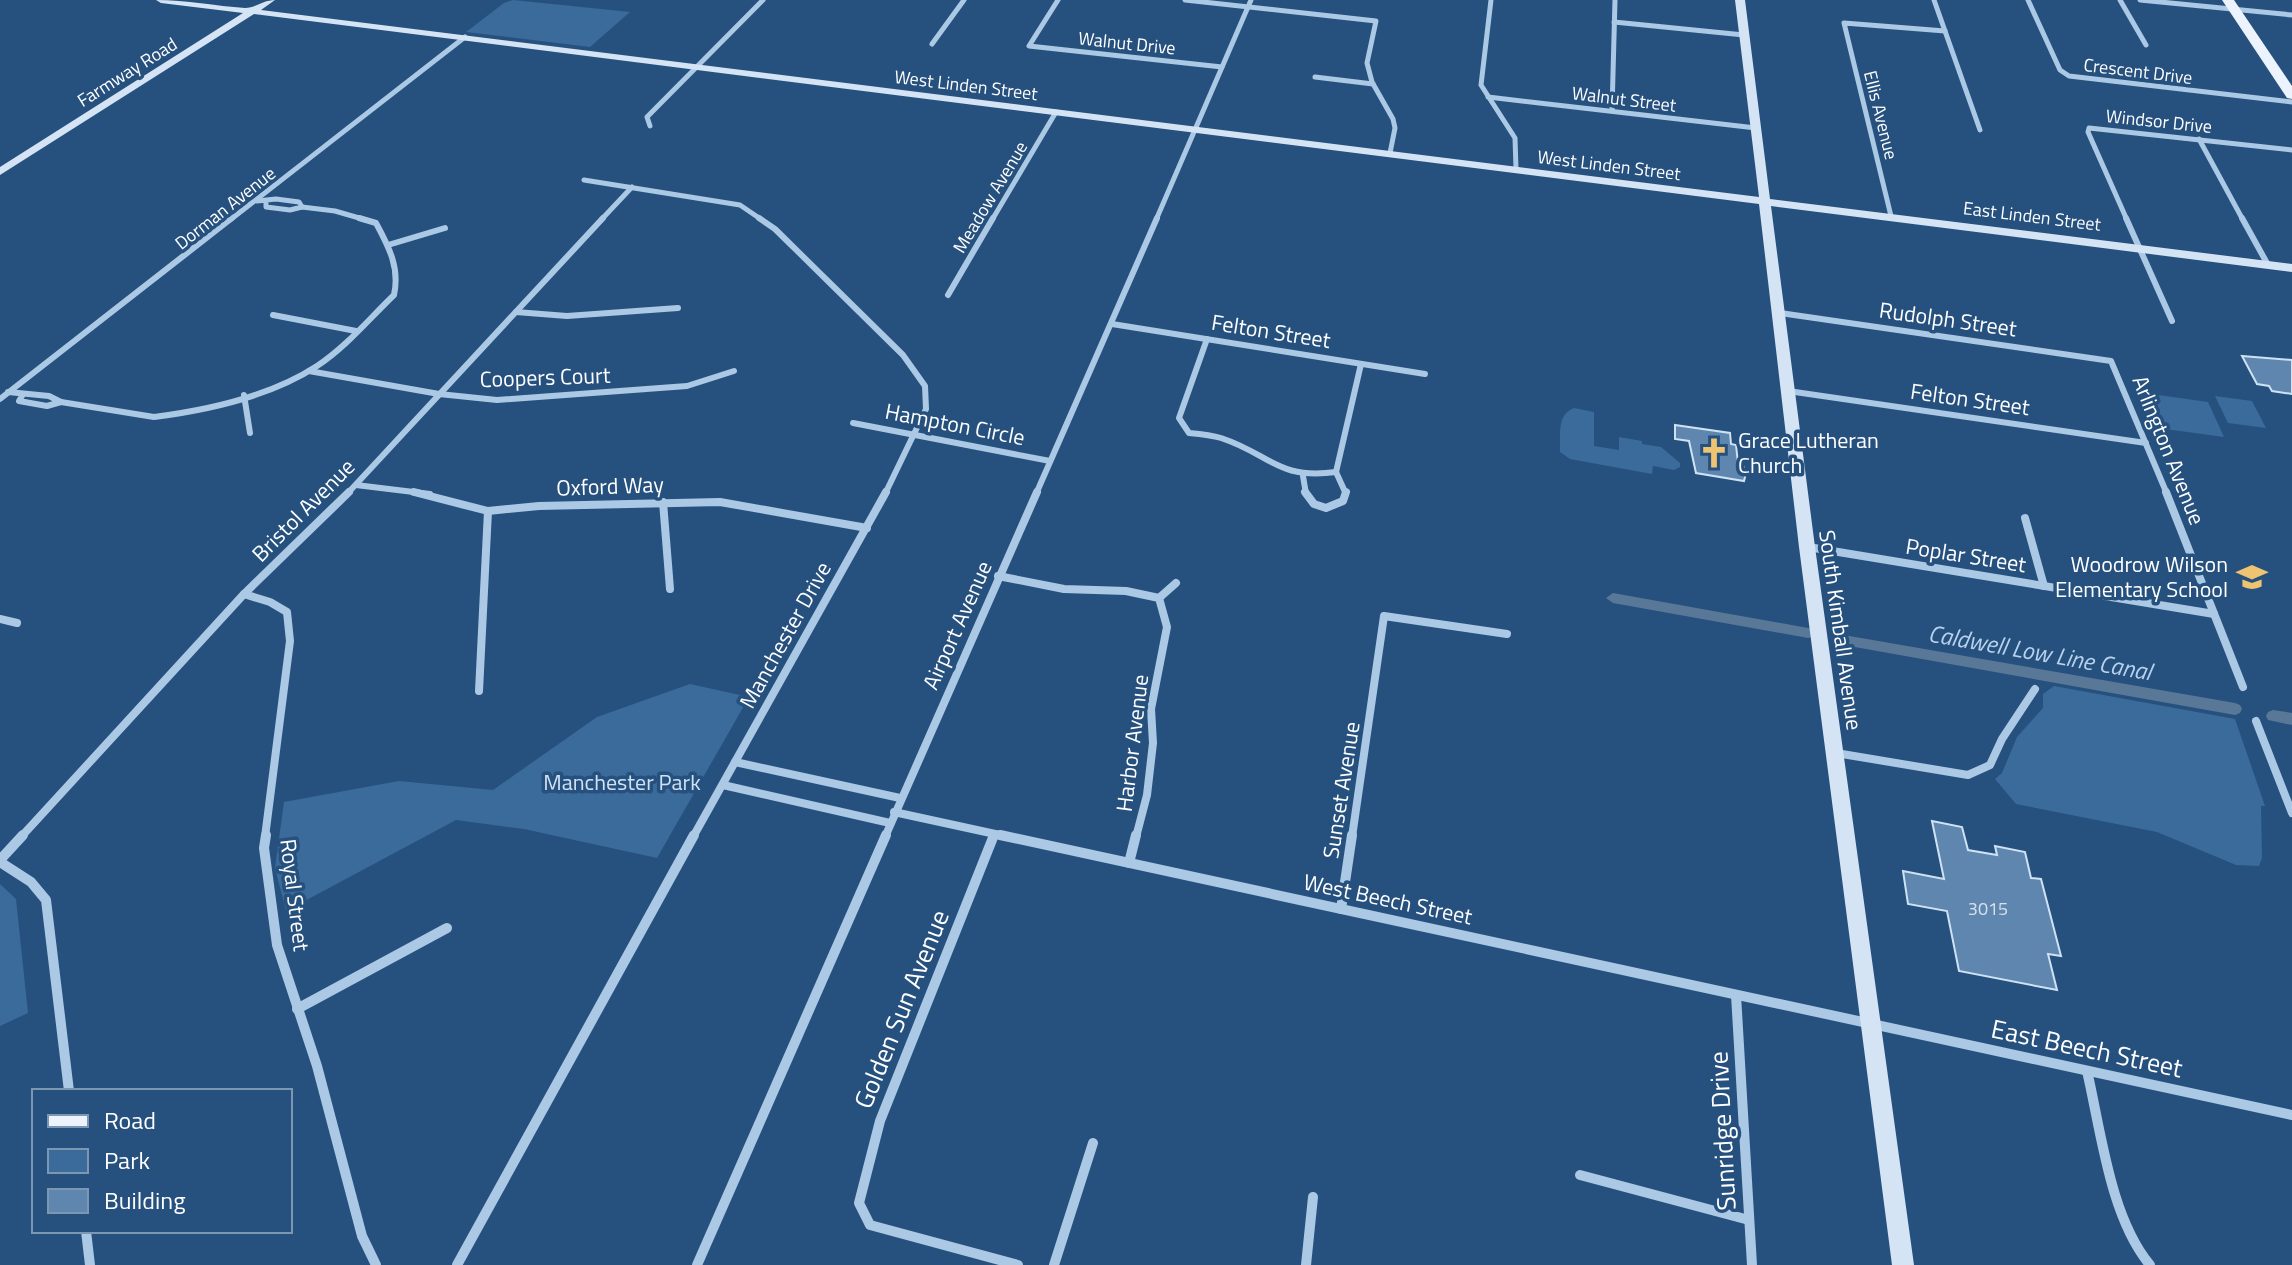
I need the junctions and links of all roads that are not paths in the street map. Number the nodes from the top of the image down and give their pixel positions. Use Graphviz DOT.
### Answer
graph roads {
  1 [pos="161,0"];
  2 [pos="270,0"];
  3 [pos="763,0"];
  4 [pos="964,0"];
  5 [pos="1058,0"];
  6 [pos="1185,0"];
  7 [pos="1491,0"];
  8 [pos="1615,0"];
  9 [pos="1740,0"];
  10 [pos="1934,0"];
  11 [pos="2028,0"];
  12 [pos="2120,0"];
  13 [pos="2140,0"];
  14 [pos="1249,4"];
  15 [pos="2231,5"];
  16 [pos="254,11"];
  17 [pos="2292,15"];
  18 [pos="1614,22"];
  19 [pos="1945,31"];
  20 [pos="1744,35"];
  21 [pos="465,37"];
  22 [pos="932,44"];
  23 [pos="2146,45"];
  24 [pos="698,67"];
  25 [pos="1222,67"];
  26 [pos="1315,77"];
  27 [pos="1373,84"];
  28 [pos="2292,95"];
  29 [pos="1488,97"];
  30 [pos="2292,102"];
  31 [pos="1612,111"];
  32 [pos="1056,112"];
  33 [pos="650,126"];
  34 [pos="1756,128"];
  35 [pos="1196,129"];
  36 [pos="1980,130"];
  37 [pos="2199,139"];
  38 [pos="2292,150"];
  39 [pos="1390,153"];
  40 [pos="1516,169"];
  41 [pos="0,172"];
  42 [pos="584,180"];
  43 [pos="632,187"];
  44 [pos="257,201"];
  45 [pos="1766,201"];
  46 [pos="1891,216"];
  47 [pos="445,228"];
  48 [pos="388,245"];
  49 [pos="2139,248"];
  50 [pos="2268,265"];
  51 [pos="2292,268"];
  52 [pos="948,295"];
  53 [pos="678,308"];
  54 [pos="516,312"];
  55 [pos="1780,313"];
  56 [pos="273,315"];
  57 [pos="2172,321"];
  58 [pos="1112,324"];
  59 [pos="356,331"];
  60 [pos="1207,339"];
  61 [pos="2111,361"];
  62 [pos="1361,364"];
  63 [pos="309,371"];
  64 [pos="734,371"];
  65 [pos="1425,374"];
  66 [pos="1788,391"];
  67 [pos="8,392"];
  68 [pos="439,394"];
  69 [pos="244,395"];
  70 [pos="0,399"];
  71 [pos="853,423"];
  72 [pos="250,433"];
  73 [pos="915,434"];
  74 [pos="2146,443"];
  75 [pos="1050,461"];
  76 [pos="1336,472"];
  77 [pos="1303,476"];
  78 [pos="356,485"];
  79 [pos="663,502"];
  80 [pos="488,511"];
  81 [pos="2025,518"];
  82 [pos="867,528"];
  83 [pos="1807,547"];
  84 [pos="998,576"];
  85 [pos="1176,583"];
  86 [pos="2044,586"];
  87 [pos="670,589"];
  88 [pos="244,594"];
  89 [pos="1159,598"];
  90 [pos="2214,614"];
  91 [pos="0,619"];
  92 [pos="17,623"];
  93 [pos="1507,634"];
  94 [pos="2243,687"];
  95 [pos="2035,689"];
  96 [pos="479,691"];
  97 [pos="2256,721"];
  98 [pos="1835,752"];
  99 [pos="735,762"];
  100 [pos="723,785"];
  101 [pos="900,798"];
  102 [pos="2290,802"];
  103 [pos="2292,813"];
  104 [pos="892,817"];
  105 [pos="994,834"];
  106 [pos="0,861"];
  107 [pos="1129,863"];
  108 [pos="1341,909"];
  109 [pos="447,928"];
  110 [pos="1736,995"];
  111 [pos="297,1009"];
  112 [pos="1873,1024"];
  113 [pos="2087,1071"];
  114 [pos="69,1089"];
  115 [pos="2292,1115"];
  116 [pos="1093,1143"];
  117 [pos="1580,1175"];
  118 [pos="1313,1197"];
  119 [pos="1749,1220"];
  120 [pos="86,1233"];
  121 [pos="90,1265"];
  122 [pos="376,1265"];
  123 [pos="457,1265"];
  124 [pos="697,1265"];
  125 [pos="1018,1265"];
  126 [pos="1054,1265"];
  127 [pos="1306,1265"];
  128 [pos="1752,1265"];
  129 [pos="1903,1265"];
  130 [pos="2150,1265"];
  1 -- 16 [label="street, West Linden Street"];
  2 -- 16 [label="street, Farmway Road"];
  3 -- 24 [label="street"];
  4 -- 22 [label="street"];
  5 -- 25 [label="street, Walnut Drive"];
  6 -- 14 [label="street"];
  7 -- 29 [label="street"];
  8 -- 18 [label="street"];
  9 -- 20 [label="street, South Kimball Avenue"];
  10 -- 19 [label="street"];
  11 -- 30 [label="street, Crescent Drive"];
  12 -- 23 [label="street"];
  13 -- 15 [label="street"];
  14 -- 25 [label="street, Airport Avenue"];
  14 -- 27 [label="street"];
  15 -- 17 [label="street"];
  15 -- 28 [label="main road"];
  16 -- 21 [label="street, West Linden Street"];
  16 -- 41 [label="street, Farmway Road"];
  18 -- 20 [label="street"];
  18 -- 31 [label="street"];
  19 -- 36 [label="street"];
  19 -- 46 [label="street, Ellis Avenue"];
  20 -- 34 [label="street, South Kimball Avenue"];
  21 -- 24 [label="street, West Linden Street"];
  21 -- 44 [label="street, Dorman Avenue"];
  24 -- 32 [label="street, West Linden Street"];
  24 -- 33 [label="street"];
  25 -- 35 [label="street, Airport Avenue"];
  26 -- 27 [label="street"];
  27 -- 39 [label="street"];
  29 -- 31 [label="street, Walnut Street"];
  29 -- 40 [label="street"];
  31 -- 34 [label="street, Walnut Street"];
  32 -- 35 [label="street, West Linden Street"];
  32 -- 52 [label="street, Meadow Avenue"];
  34 -- 45 [label="street, South Kimball Avenue"];
  35 -- 39 [label="street, West Linden Street"];
  35 -- 58 [label="street, Airport Avenue"];
  37 -- 38 [label="street, Windsor Drive"];
  37 -- 49 [label="street, Windsor Drive"];
  37 -- 50 [label="street"];
  39 -- 40 [label="street, West Linden Street"];
  40 -- 45 [label="street, West Linden Street"];
  42 -- 43 [label="street, Manchester Drive"];
  43 -- 54 [label="street, Bristol Avenue"];
  43 -- 73 [label="street, Manchester Drive"];
  44 -- 48 [label="street"];
  44 -- 67 [label="street, Dorman Avenue"];
  45 -- 46 [label="street, East Linden Street"];
  45 -- 55 [label="street, South Kimball Avenue"];
  46 -- 49 [label="street, East Linden Street"];
  47 -- 48 [label="street"];
  48 -- 59 [label="street"];
  49 -- 50 [label="street, East Linden Street"];
  49 -- 57 [label="street, Windsor Drive"];
  50 -- 51 [label="street, East Linden Street"];
  53 -- 54 [label="street"];
  54 -- 68 [label="street, Bristol Avenue"];
  55 -- 61 [label="street, Rudolph Street"];
  55 -- 66 [label="street, South Kimball Avenue"];
  56 -- 59 [label="street"];
  58 -- 60 [label="street, Felton Street"];
  58 -- 75 [label="street, Airport Avenue"];
  59 -- 63 [label="street"];
  60 -- 62 [label="street, Felton Street"];
  60 -- 77 [label="street"];
  61 -- 74 [label="street, Arlington Avenue"];
  62 -- 65 [label="street, Felton Street"];
  62 -- 76 [label="street"];
  63 -- 68 [label="street, Coopers Court"];
  63 -- 69 [label="street"];
  64 -- 68 [label="street, Coopers Court"];
  66 -- 74 [label="street, Felton Street"];
  66 -- 83 [label="street, South Kimball Avenue"];
  67 -- 69 [label="street"];
  67 -- 70 [label="street, Dorman Avenue"];
  68 -- 78 [label="street, Bristol Avenue"];
  69 -- 72 [label="street"];
  71 -- 73 [label="street, Hampton Circle"];
  73 -- 75 [label="street, Hampton Circle"];
  73 -- 82 [label="street, Manchester Drive"];
  74 -- 90 [label="street, Arlington Avenue"];
  75 -- 84 [label="street, Airport Avenue"];
  76 -- 77 [label="street"];
  76 -- 77 [label="street"];
  78 -- 80 [label="street, Oxford Way"];
  78 -- 88 [label="street, Bristol Avenue"];
  79 -- 80 [label="street, Oxford Way"];
  79 -- 82 [label="street, Oxford Way"];
  79 -- 87 [label="street"];
  80 -- 96 [label="street"];
  81 -- 86 [label="street"];
  82 -- 99 [label="street, Manchester Drive"];
  83 -- 86 [label="street, Poplar Street"];
  83 -- 98 [label="street, South Kimball Avenue"];
  84 -- 89 [label="street"];
  84 -- 101 [label="street, Airport Avenue"];
  85 -- 89 [label="street"];
  86 -- 90 [label="street, Poplar Street"];
  88 -- 106 [label="street, Bristol Avenue"];
  88 -- 111 [label="street, Royal Street"];
  89 -- 107 [label="street, Harbor Avenue"];
  90 -- 94 [label="street, Arlington Avenue"];
  91 -- 92 [label="street"];
  93 -- 108 [label="street, Sunset Avenue"];
  95 -- 98 [label="street"];
  97 -- 102 [label="street"];
  98 -- 112 [label="street, South Kimball Avenue"];
  99 -- 100 [label="street, Manchester Drive"];
  99 -- 101 [label="street"];
  100 -- 104 [label="street, West Beech Street"];
  100 -- 123 [label="street, Manchester Drive"];
  101 -- 104 [label="street, Airport Avenue"];
  102 -- 103 [label="street"];
  104 -- 105 [label="street, West Beech Street"];
  104 -- 124 [label="street, Airport Avenue"];
  105 -- 107 [label="street, West Beech Street"];
  105 -- 125 [label="street, Golden Sun Avenue"];
  106 -- 114 [label="street"];
  107 -- 108 [label="street, West Beech Street"];
  108 -- 110 [label="street, West Beech Street"];
  109 -- 111 [label="street"];
  110 -- 112 [label="street, West Beech Street"];
  110 -- 119 [label="street, Sunridge Drive"];
  111 -- 122 [label="street, Royal Street"];
  112 -- 113 [label="street, East Beech Street"];
  112 -- 129 [label="street, South Kimball Avenue"];
  113 -- 115 [label="street, East Beech Street"];
  113 -- 130 [label="street"];
  116 -- 126 [label="street"];
  117 -- 119 [label="street"];
  118 -- 127 [label="street"];
  119 -- 128 [label="street, Sunridge Drive"];
  120 -- 121 [label="street"];
}
